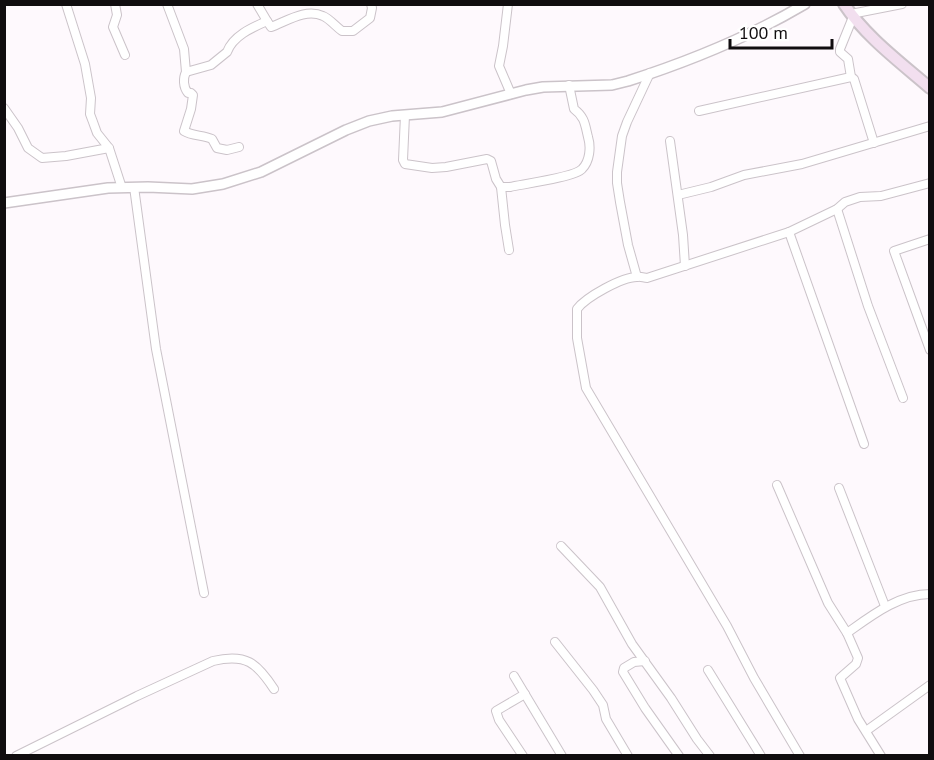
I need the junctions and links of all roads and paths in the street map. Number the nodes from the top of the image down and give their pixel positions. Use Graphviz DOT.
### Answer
graph roads {
  1 [pos="66,4"];
  2 [pos="115,4"];
  3 [pos="167,4"];
  4 [pos="257,4"];
  5 [pos="309,4"];
  6 [pos="370,4"];
  7 [pos="508,4"];
  8 [pos="805,4"];
  9 [pos="902,4"];
  10 [pos="849,12"];
  11 [pos="314,13"];
  12 [pos="267,21"];
  13 [pos="125,55"];
  14 [pos="186,72"];
  15 [pos="650,73"];
  16 [pos="851,77"];
  17 [pos="568,86"];
  18 [pos="930,88"];
  19 [pos="511,94"];
  20 [pos="4,108"];
  21 [pos="699,111"];
  22 [pos="405,115"];
  23 [pos="930,126"];
  24 [pos="670,141"];
  25 [pos="874,143"];
  26 [pos="239,147"];
  27 [pos="109,148"];
  28 [pos="930,183"];
  29 [pos="134,187"];
  30 [pos="501,187"];
  31 [pos="122,188"];
  32 [pos="678,195"];
  33 [pos="4,203"];
  34 [pos="837,209"];
  35 [pos="789,232"];
  36 [pos="930,239"];
  37 [pos="509,250"];
  38 [pos="685,266"];
  39 [pos="637,276"];
  40 [pos="927,337"];
  41 [pos="930,350"];
  42 [pos="903,399"];
  43 [pos="864,444"];
  44 [pos="777,484"];
  45 [pos="839,488"];
  46 [pos="561,546"];
  47 [pos="204,593"];
  48 [pos="930,594"];
  49 [pos="885,606"];
  50 [pos="847,633"];
  51 [pos="555,642"];
  52 [pos="645,661"];
  53 [pos="708,670"];
  54 [pos="514,676"];
  55 [pos="930,685"];
  56 [pos="274,689"];
  57 [pos="525,694"];
  58 [pos="866,731"];
  59 [pos="16,756"];
  60 [pos="523,756"];
  61 [pos="562,756"];
  62 [pos="628,756"];
  63 [pos="679,756"];
  64 [pos="710,756"];
  65 [pos="761,756"];
  66 [pos="800,756"];
  67 [pos="881,756"];
  1 -- 27 [label="street"];
  2 -- 13 [label="street"];
  3 -- 14 [label="street"];
  4 -- 12 [label="street"];
  5 -- 11 [label="street"];
  6 -- 11 [label="street"];
  7 -- 19 [label="street"];
  8 -- 15 [label="street"];
  9 -- 10 [label="street"];
  10 -- 16 [label="street"];
  10 -- 18 [label="main road"];
  11 -- 12 [label="street"];
  12 -- 14 [label="street"];
  14 -- 26 [label="street"];
  15 -- 17 [label="street"];
  15 -- 39 [label="street"];
  16 -- 21 [label="street"];
  16 -- 25 [label="street"];
  17 -- 19 [label="street"];
  17 -- 30 [label="street"];
  19 -- 22 [label="street"];
  20 -- 27 [label="street"];
  22 -- 29 [label="street"];
  22 -- 30 [label="street"];
  23 -- 25 [label="street"];
  24 -- 32 [label="street"];
  25 -- 32 [label="street"];
  27 -- 31 [label="street"];
  28 -- 34 [label="street"];
  29 -- 31 [label="street"];
  29 -- 47 [label="street"];
  30 -- 37 [label="street"];
  31 -- 33 [label="street"];
  32 -- 38 [label="street"];
  34 -- 35 [label="street"];
  34 -- 42 [label="street"];
  35 -- 38 [label="street"];
  35 -- 43 [label="street"];
  36 -- 40 [label="street"];
  38 -- 39 [label="street"];
  39 -- 66 [label="street"];
  40 -- 41 [label="street"];
  44 -- 50 [label="street"];
  45 -- 49 [label="street"];
  46 -- 52 [label="street"];
  48 -- 49 [label="street"];
  49 -- 50 [label="street"];
  50 -- 58 [label="street"];
  51 -- 62 [label="street"];
  52 -- 63 [label="street"];
  52 -- 64 [label="street"];
  53 -- 65 [label="street"];
  54 -- 57 [label="street"];
  55 -- 58 [label="street"];
  56 -- 59 [label="street"];
  57 -- 60 [label="street"];
  57 -- 61 [label="street"];
  58 -- 67 [label="street"];
}
